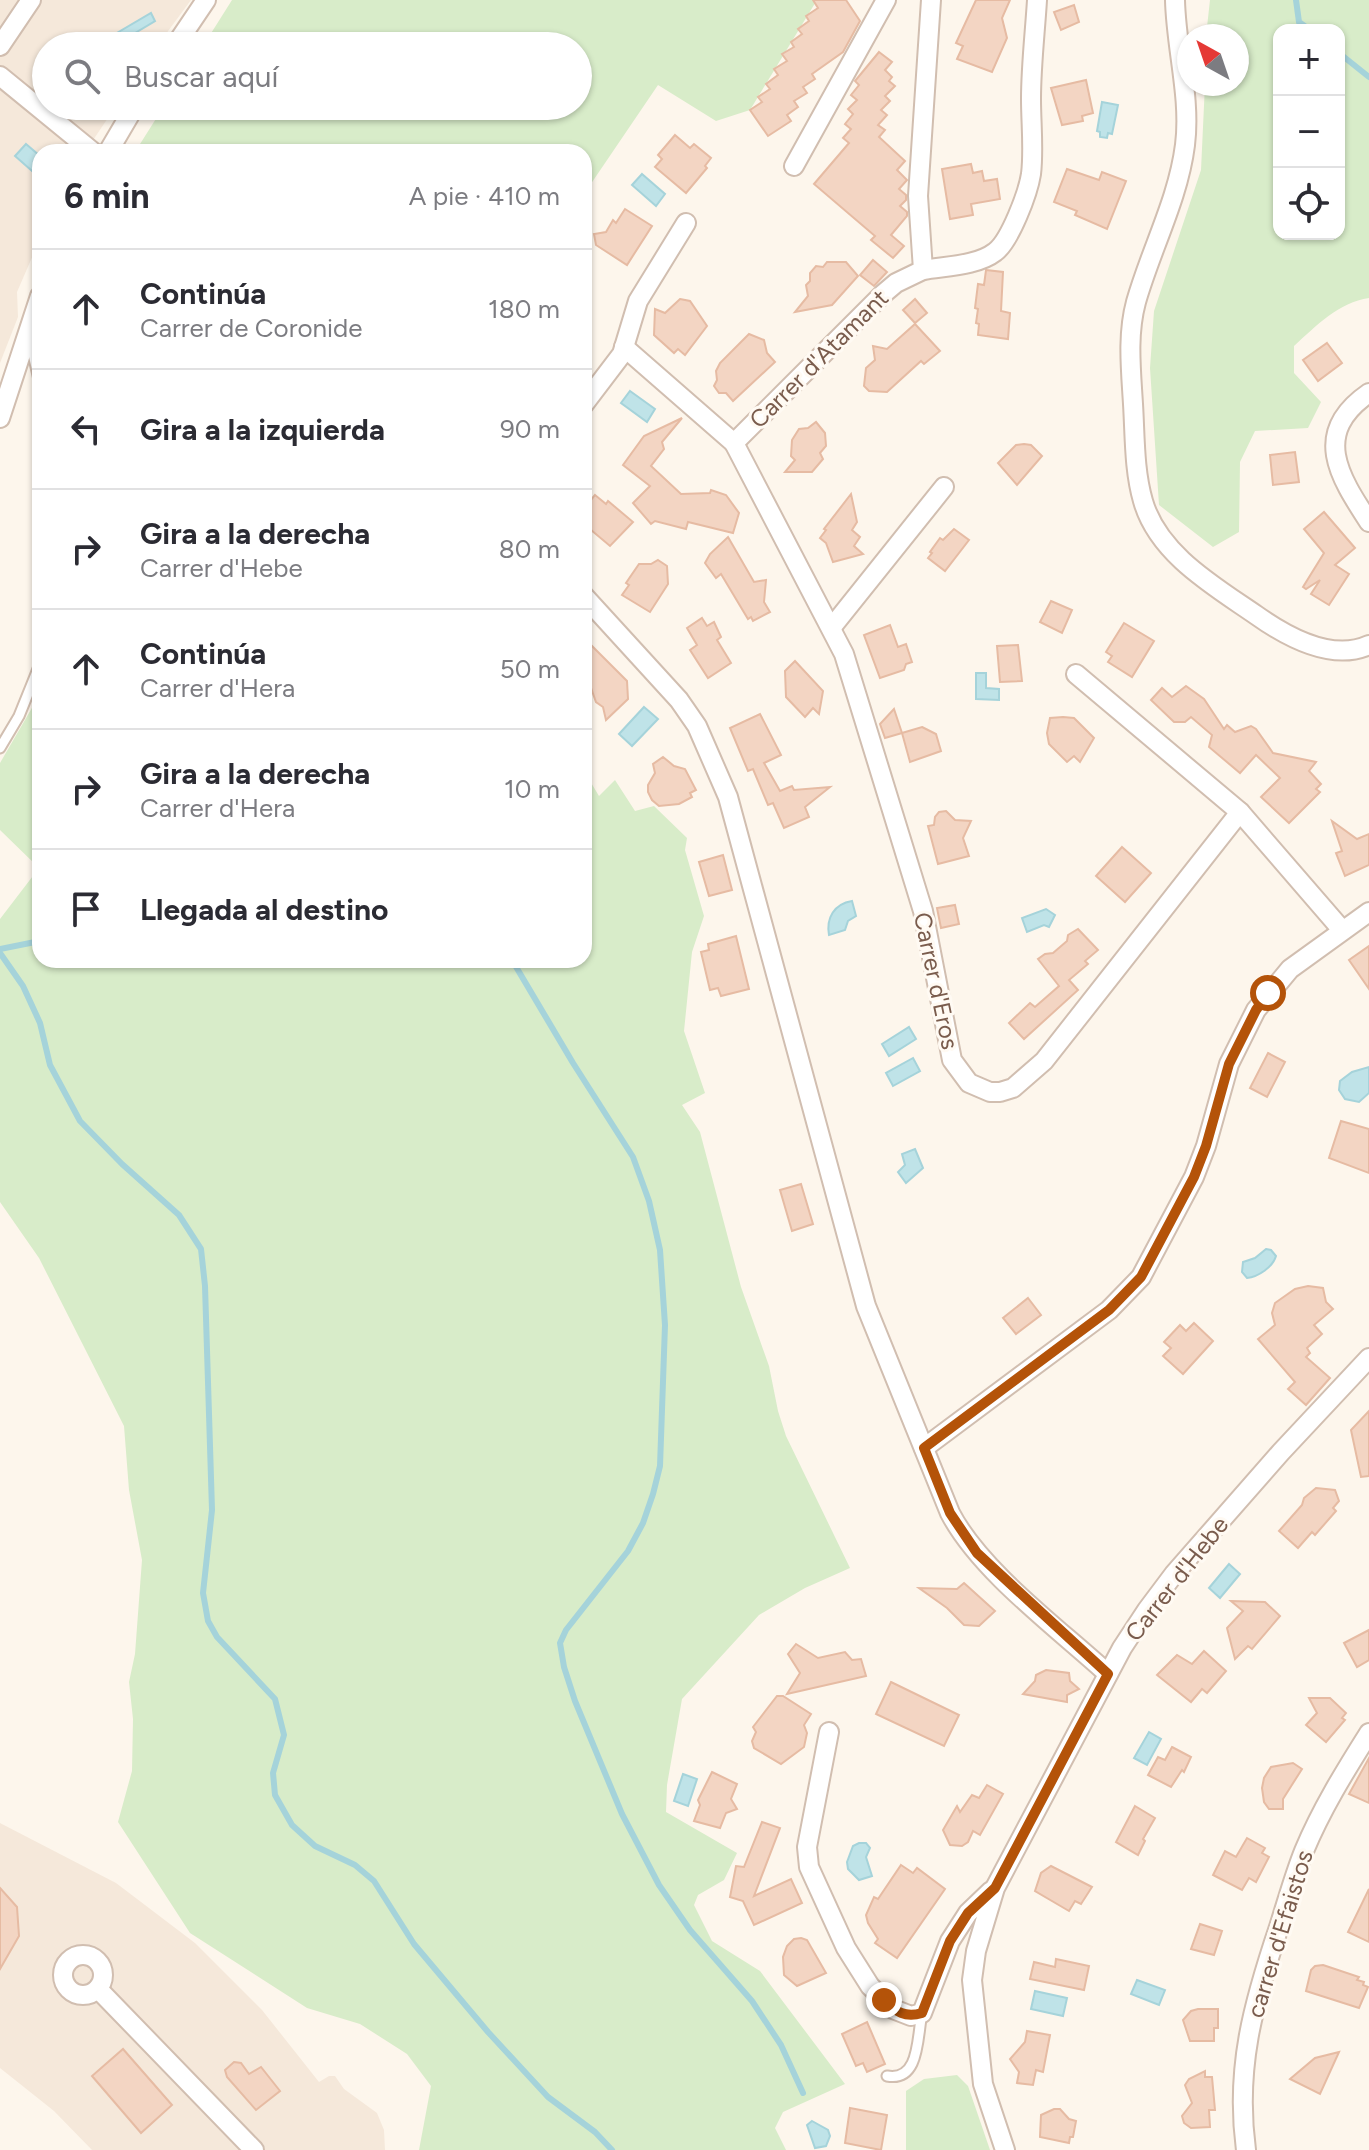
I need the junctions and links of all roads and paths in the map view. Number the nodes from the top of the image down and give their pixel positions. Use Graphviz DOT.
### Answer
graph roads {
  1 [pos="31,0"];
  2 [pos="206,0"];
  3 [pos="886,0"];
  4 [pos="931,0"];
  5 [pos="1037,0"];
  6 [pos="1175,0"];
  7 [pos="184,32"];
  8 [pos="0,46"];
  9 [pos="0,76"];
  10 [pos="32,102"];
  11 [pos="54,120"];
  12 [pos="127,120"];
  13 [pos="83,144"];
  14 [pos="113,144"];
  15 [pos="794,166"];
  16 [pos="686,223"];
  17 [pos="923,270"];
  18 [pos="32,321"];
  19 [pos="28,333"];
  20 [pos="624,347"];
  21 [pos="32,350"];
  22 [pos="592,393"];
  23 [pos="1369,393"];
  24 [pos="0,418"];
  25 [pos="734,443"];
  26 [pos="944,487"];
  27 [pos="1369,522"];
  28 [pos="592,604"];
  29 [pos="832,627"];
  30 [pos="1369,645"];
  31 [pos="1076,674"];
  32 [pos="32,684"];
  33 [pos="0,748"];
  34 [pos="1240,812"];
  35 [pos="1369,912"];
  36 [pos="1342,930"];
  37 [pos="1369,1358"];
  38 [pos="924,1448"];
  39 [pos="1108,1674"];
  40 [pos="829,1732"];
  41 [pos="1369,1733"];
  42 [pos="995,1888"];
  43 [pos="98,1989"];
  44 [pos="922,2013"];
  45 [pos="887,2076"];
  46 [pos="254,2150"];
  47 [pos="1005,2150"];
  48 [pos="1246,2150"];
  1 -- 8 [label="street"];
  2 -- 7 [label="street"];
  3 -- 15 [label="street"];
  4 -- 17 [label="street"];
  5 -- 17 [label="street, Carrer d'Atamant"];
  6 -- 30 [label="street"];
  9 -- 10 [label="street"];
  11 -- 13 [label="street"];
  12 -- 14 [label="street"];
  16 -- 20 [label="street"];
  17 -- 25 [label="street, Carrer d'Atamant"];
  18 -- 19 [label="street"];
  19 -- 21 [label="lane"];
  19 -- 24 [label="street"];
  20 -- 22 [label="street"];
  20 -- 25 [label="street, Carrer d'Atamant"];
  23 -- 27 [label="street"];
  25 -- 29 [label="street, Carrer d'Eros"];
  26 -- 29 [label="street"];
  28 -- 38 [label="street"];
  29 -- 34 [label="street, Carrer d'Eros"];
  31 -- 34 [label="street"];
  32 -- 33 [label="lane"];
  34 -- 36 [label="street"];
  35 -- 36 [label="street"];
  36 -- 38 [label="street"];
  37 -- 39 [label="street, Carrer d'Hebe"];
  38 -- 39 [label="street"];
  39 -- 42 [label="street, Carrer d'Hebe"];
  40 -- 44 [label="street"];
  41 -- 48 [label="street, carrer d'Efaistos"];
  42 -- 44 [label="street"];
  42 -- 47 [label="street, Carrer d'Hebe"];
  43 -- 46 [label="street"];
  44 -- 45 [label="lane"];
}
